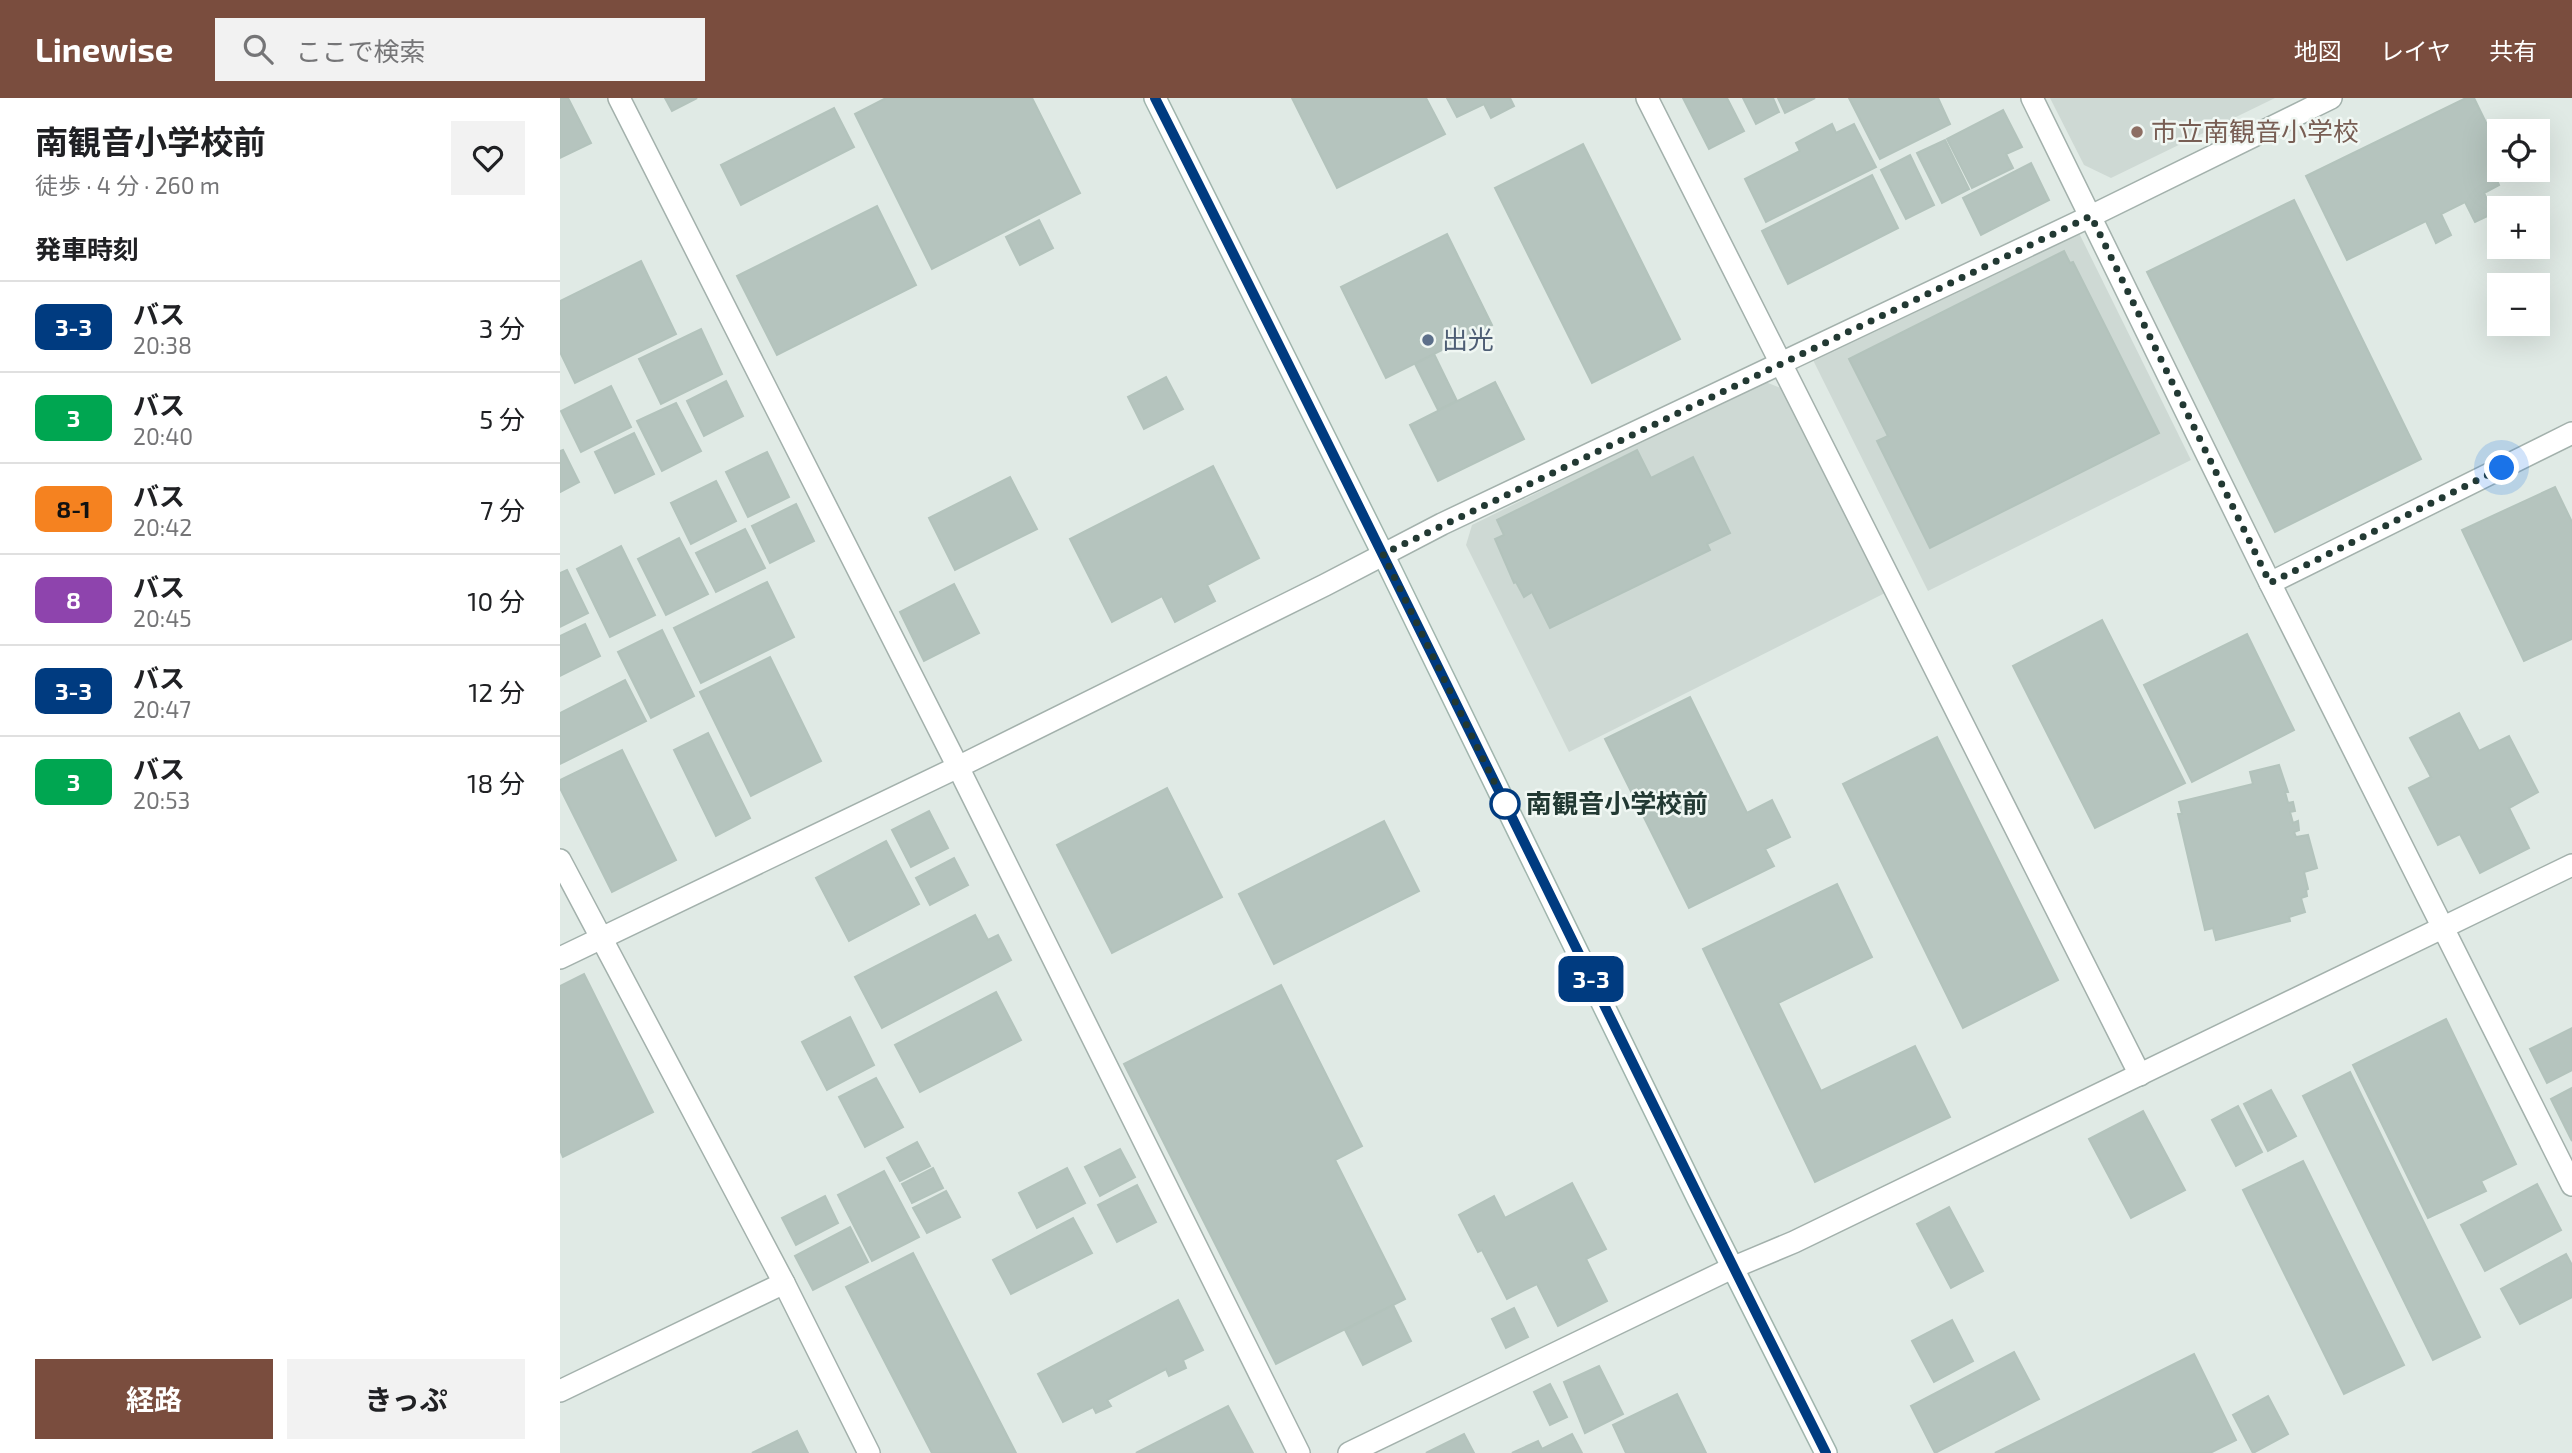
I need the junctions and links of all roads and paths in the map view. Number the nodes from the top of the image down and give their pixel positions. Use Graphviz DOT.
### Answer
graph roads {
  1 [pos="619,98"];
  2 [pos="1155,98"];
  3 [pos="1647,98"];
  4 [pos="2032,98"];
  5 [pos="2331,98"];
  6 [pos="2091,216"];
  7 [pos="1779,364"];
  8 [pos="2572,433"];
  9 [pos="1383,554"];
  10 [pos="2270,583"];
  11 [pos="958,767"];
  12 [pos="560,860"];
  13 [pos="2572,865"];
  14 [pos="2444,927"];
  15 [pos="600,939"];
  16 [pos="560,958"];
  17 [pos="2140,1075"];
  18 [pos="2572,1185"];
  19 [pos="1732,1268"];
  20 [pos="784,1283"];
  21 [pos="560,1391"];
  22 [pos="869,1453"];
  23 [pos="1299,1453"];
  24 [pos="1349,1453"];
  25 [pos="1826,1453"];
  1 -- 11 [label="street"];
  2 -- 9 [label="street"];
  3 -- 7 [label="street"];
  4 -- 6 [label="street"];
  5 -- 6 [label="street"];
  6 -- 7 [label="street"];
  6 -- 10 [label="street"];
  7 -- 9 [label="street"];
  7 -- 17 [label="street"];
  8 -- 10 [label="street"];
  9 -- 11 [label="street"];
  9 -- 19 [label="street"];
  10 -- 14 [label="street"];
  11 -- 15 [label="street"];
  11 -- 23 [label="street"];
  12 -- 15 [label="street"];
  13 -- 14 [label="street"];
  14 -- 17 [label="street"];
  14 -- 18 [label="street"];
  15 -- 16 [label="street"];
  15 -- 20 [label="street"];
  17 -- 19 [label="street"];
  19 -- 24 [label="street"];
  19 -- 25 [label="street"];
  20 -- 21 [label="street"];
  20 -- 22 [label="street"];
}
